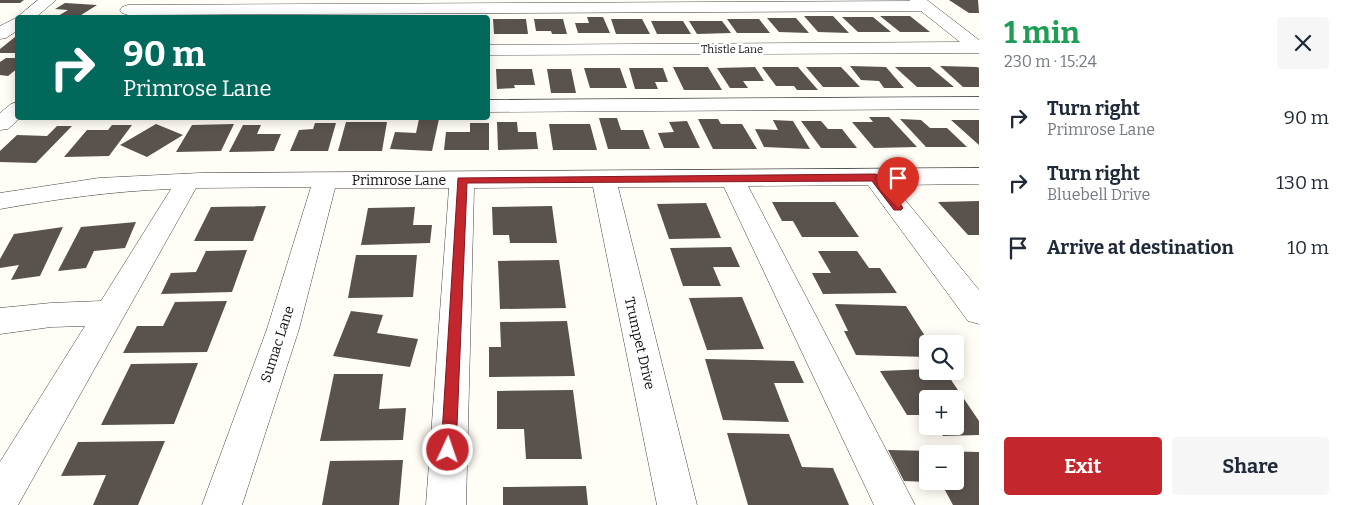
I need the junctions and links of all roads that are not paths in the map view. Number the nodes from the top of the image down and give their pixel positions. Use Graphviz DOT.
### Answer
graph roads {
  1 [pos="48,0"];
  2 [pos="921,3"];
  3 [pos="129,9"];
  4 [pos="28,15"];
  5 [pos="15,24"];
  6 [pos="0,34"];
  7 [pos="978,48"];
  8 [pos="490,50"];
  9 [pos="979,103"];
  10 [pos="490,106"];
  11 [pos="15,111"];
  12 [pos="0,124"];
  13 [pos="979,176"];
  14 [pos="875,178"];
  15 [pos="732,179"];
  16 [pos="325,180"];
  17 [pos="462,180"];
  18 [pos="604,180"];
  19 [pos="188,181"];
  20 [pos="0,201"];
  21 [pos="979,312"];
  22 [pos="108,313"];
  23 [pos="0,321"];
  24 [pos="0,498"];
  25 [pos="222,505"];
  26 [pos="446,505"];
  27 [pos="676,505"];
  28 [pos="895,505"];
  1 -- 4 [label="street"];
  2 -- 3 [label="street"];
  2 -- 7 [label="street"];
  5 -- 6 [label="street"];
  7 -- 8 [label="street, Thistle Lane"];
  9 -- 10 [label="street"];
  11 -- 12 [label="street"];
  13 -- 14 [label="street, Primrose Lane"];
  14 -- 15 [label="street, Primrose Lane"];
  14 -- 21 [label="street"];
  15 -- 18 [label="street, Primrose Lane"];
  15 -- 28 [label="street"];
  16 -- 17 [label="street, Primrose Lane"];
  16 -- 19 [label="street, Primrose Lane"];
  16 -- 25 [label="street, Sumac Lane"];
  17 -- 18 [label="street, Primrose Lane"];
  17 -- 26 [label="street"];
  18 -- 27 [label="street, Trumpet Drive"];
  19 -- 20 [label="street, Primrose Lane"];
  19 -- 22 [label="street"];
  22 -- 23 [label="street"];
  22 -- 24 [label="street"];
}
